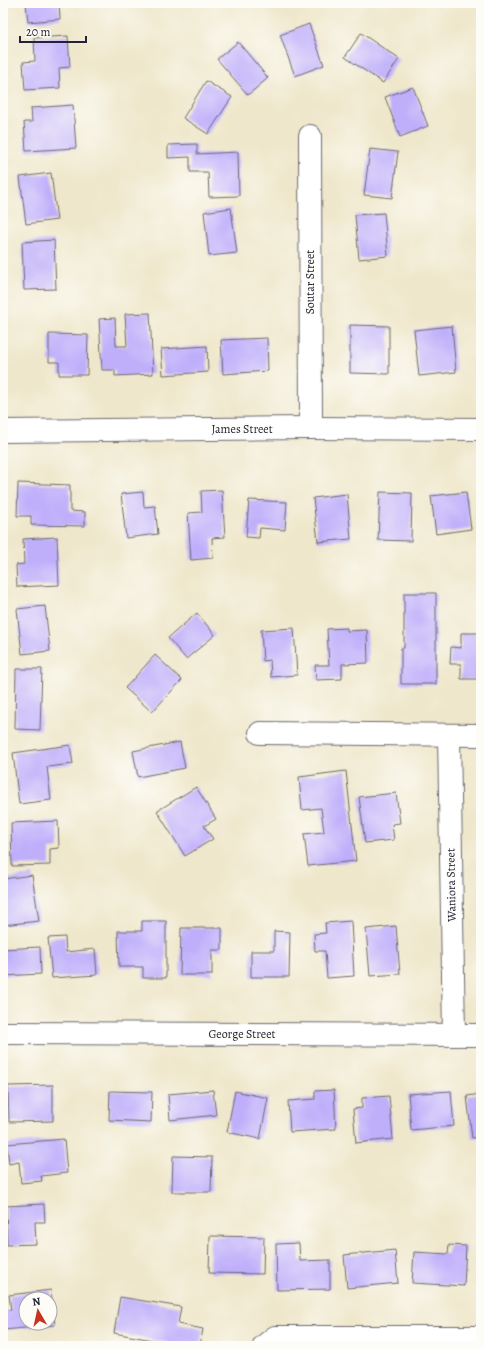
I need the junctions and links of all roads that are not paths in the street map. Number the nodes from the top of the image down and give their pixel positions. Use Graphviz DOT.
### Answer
graph roads {
  1 [pos="310,136"];
  2 [pos="311,428"];
  3 [pos="481,429"];
  4 [pos="3,431"];
  5 [pos="260,733"];
  6 [pos="449,735"];
  7 [pos="481,735"];
  8 [pos="3,1033"];
  9 [pos="481,1034"];
  10 [pos="454,1035"];
  11 [pos="481,1337"];
  12 [pos="264,1346"];
  1 -- 2 [label="street, Soutar Street"];
  2 -- 3 [label="street, James Street"];
  2 -- 4 [label="street, James Street"];
  5 -- 6 [label="street"];
  6 -- 7 [label="street"];
  6 -- 10 [label="street, Waniora Street"];
  8 -- 10 [label="street, George Street"];
  9 -- 10 [label="street, George Street"];
  11 -- 12 [label="street"];
}
